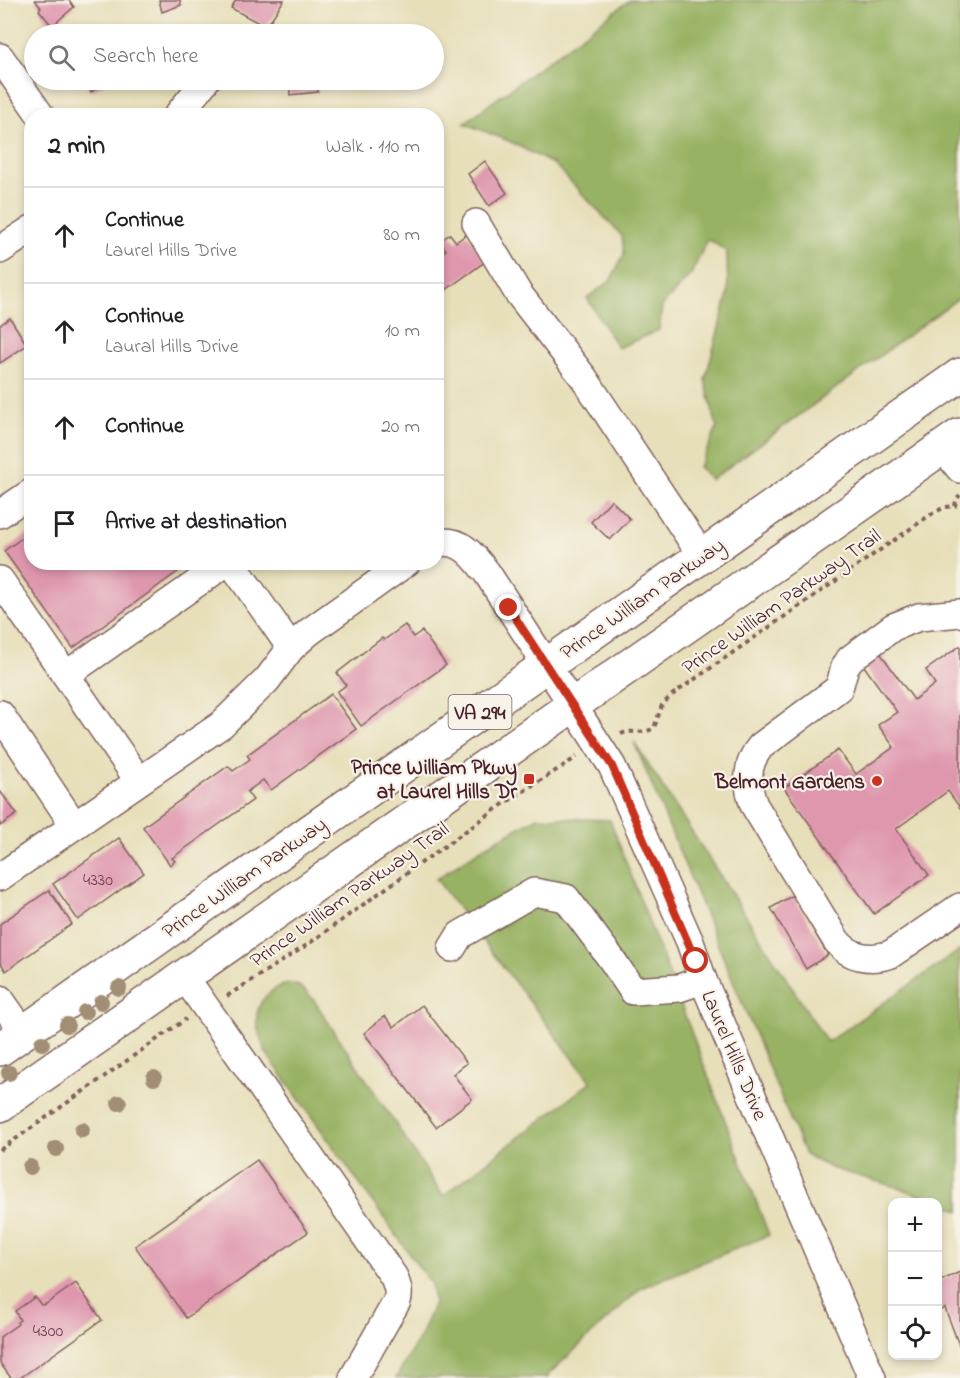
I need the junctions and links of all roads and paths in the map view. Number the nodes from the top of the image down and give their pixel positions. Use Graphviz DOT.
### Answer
graph roads {
  1 [pos="0,57"];
  2 [pos="198,90"];
  3 [pos="35,108"];
  4 [pos="183,108"];
  5 [pos="476,223"];
  6 [pos="24,234"];
  7 [pos="0,250"];
  8 [pos="960,375"];
  9 [pos="954,450"];
  10 [pos="960,495"];
  11 [pos="24,498"];
  12 [pos="0,514"];
  13 [pos="444,541"];
  14 [pos="702,556"];
  15 [pos="217,570"];
  16 [pos="235,570"];
  17 [pos="396,570"];
  18 [pos="0,580"];
  19 [pos="960,613"];
  20 [pos="291,648"];
  21 [pos="546,665"];
  22 [pos="66,675"];
  23 [pos="572,705"];
  24 [pos="0,714"];
  25 [pos="627,731"];
  26 [pos="575,758"];
  27 [pos="139,781"];
  28 [pos="74,825"];
  29 [pos="0,877"];
  30 [pos="960,907"];
  31 [pos="452,948"];
  32 [pos="184,976"];
  33 [pos="703,980"];
  34 [pos="230,994"];
  35 [pos="0,999"];
  36 [pos="180,1023"];
  37 [pos="12,1040"];
  38 [pos="0,1105"];
  39 [pos="0,1149"];
  40 [pos="353,1378"];
  41 [pos="872,1378"];
  1 -- 3 [label="street"];
  2 -- 4 [label="street"];
  5 -- 14 [label="street"];
  6 -- 7 [label="street"];
  8 -- 14 [label="highway, Prince William Parkway / VA 294"];
  9 -- 23 [label="highway, VA 294"];
  10 -- 25 [label="path, Prince William Parkway Trail"];
  11 -- 12 [label="street"];
  13 -- 21 [label="street, Laurel Hills Drive"];
  14 -- 21 [label="highway, Prince William Parkway / VA 294"];
  15 -- 22 [label="street"];
  16 -- 20 [label="street"];
  17 -- 20 [label="street"];
  18 -- 22 [label="street"];
  19 -- 30 [label="street"];
  20 -- 27 [label="street"];
  21 -- 23 [label="street, Laurel Hills Drive"];
  21 -- 37 [label="highway, Prince William Parkway / VA 294"];
  22 -- 27 [label="street"];
  23 -- 32 [label="highway, VA 294"];
  23 -- 33 [label="street, Laurel Hills Drive"];
  24 -- 28 [label="street"];
  26 -- 34 [label="path, Prince William Parkway Trail"];
  27 -- 28 [label="street"];
  28 -- 29 [label="street"];
  31 -- 33 [label="street"];
  32 -- 38 [label="highway, VA 294"];
  32 -- 40 [label="street"];
  33 -- 41 [label="street, Laurel Hills Drive"];
  35 -- 37 [label="street"];
  36 -- 39 [label="path"];
}
